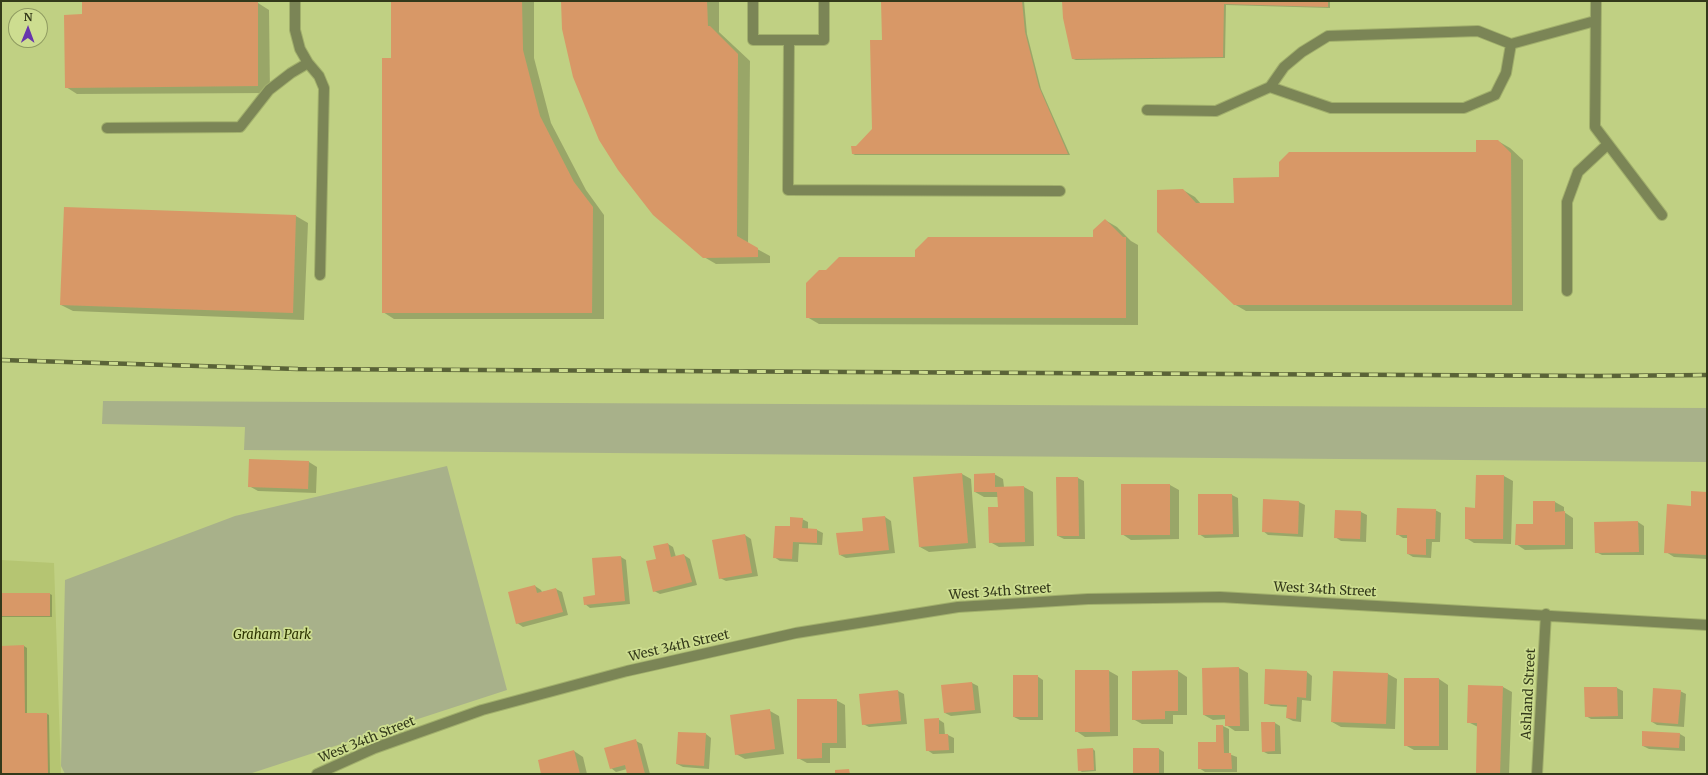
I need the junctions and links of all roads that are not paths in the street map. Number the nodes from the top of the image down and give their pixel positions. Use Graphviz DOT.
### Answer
graph roads {
  1 [pos="295,1"];
  2 [pos="753,1"];
  3 [pos="824,1"];
  4 [pos="1596,1"];
  5 [pos="1595,21"];
  6 [pos="789,40"];
  7 [pos="1511,44"];
  8 [pos="308,63"];
  9 [pos="1270,87"];
  10 [pos="1147,110"];
  11 [pos="107,128"];
  12 [pos="1608,144"];
  13 [pos="1060,191"];
  14 [pos="1662,215"];
  15 [pos="320,275"];
  16 [pos="1567,291"];
  17 [pos="1546,614"];
  18 [pos="1707,625"];
  19 [pos="318,774"];
  20 [pos="1537,774"];
  1 -- 8 [label="street"];
  2 -- 6 [label="street"];
  3 -- 6 [label="street"];
  4 -- 5 [label="street"];
  5 -- 7 [label="street"];
  5 -- 12 [label="street"];
  6 -- 13 [label="street"];
  7 -- 9 [label="street"];
  7 -- 9 [label="street"];
  8 -- 11 [label="street"];
  8 -- 15 [label="street"];
  9 -- 10 [label="street"];
  12 -- 14 [label="street"];
  12 -- 16 [label="street"];
  17 -- 18 [label="street, West 34th Street"];
  17 -- 19 [label="street, West 34th Street"];
  17 -- 20 [label="street, Ashland Street"];
}
